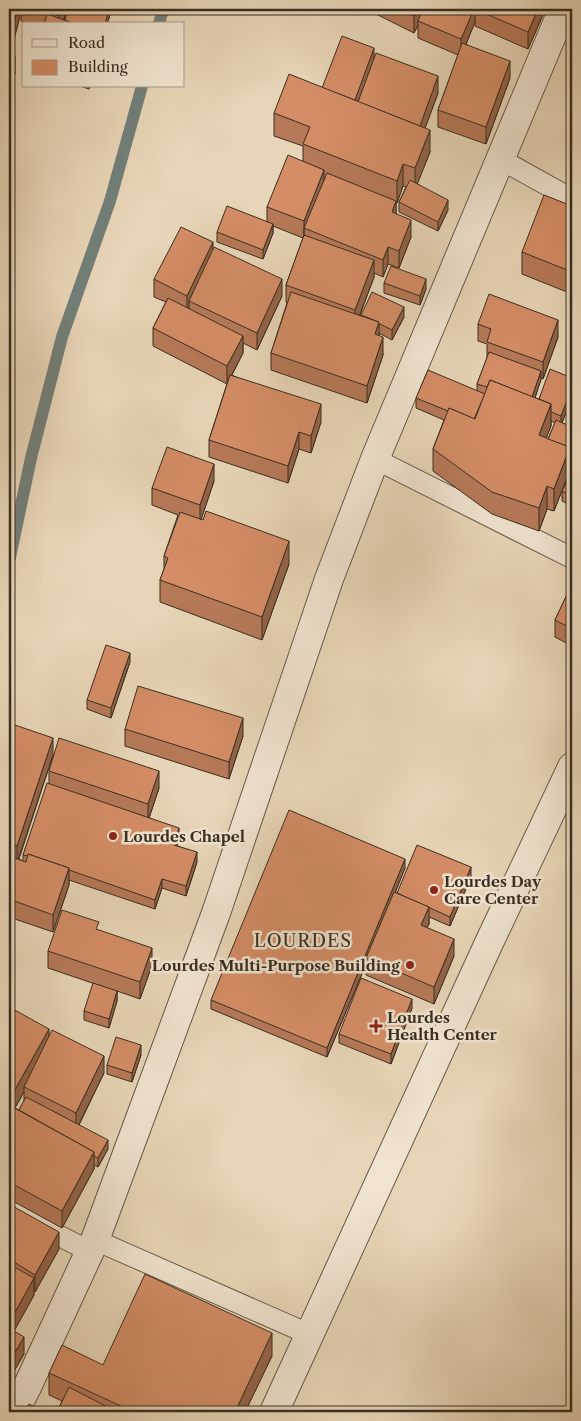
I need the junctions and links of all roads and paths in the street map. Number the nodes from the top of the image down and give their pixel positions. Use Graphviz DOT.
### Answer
graph roads {
  1 [pos="563,9"];
  2 [pos="500,159"];
  3 [pos="572,199"];
  4 [pos="375,459"];
  5 [pos="572,558"];
  6 [pos="572,767"];
  7 [pos="9,1210"];
  8 [pos="92,1246"];
  9 [pos="311,1334"];
  10 [pos="14,1412"];
  11 [pos="274,1412"];
  1 -- 2 [label="street"];
  2 -- 3 [label="lane"];
  2 -- 4 [label="street"];
  4 -- 5 [label="lane"];
  4 -- 8 [label="street"];
  6 -- 9 [label="street"];
  7 -- 8 [label="lane"];
  8 -- 9 [label="lane"];
  8 -- 10 [label="street"];
  9 -- 11 [label="street"];
}
